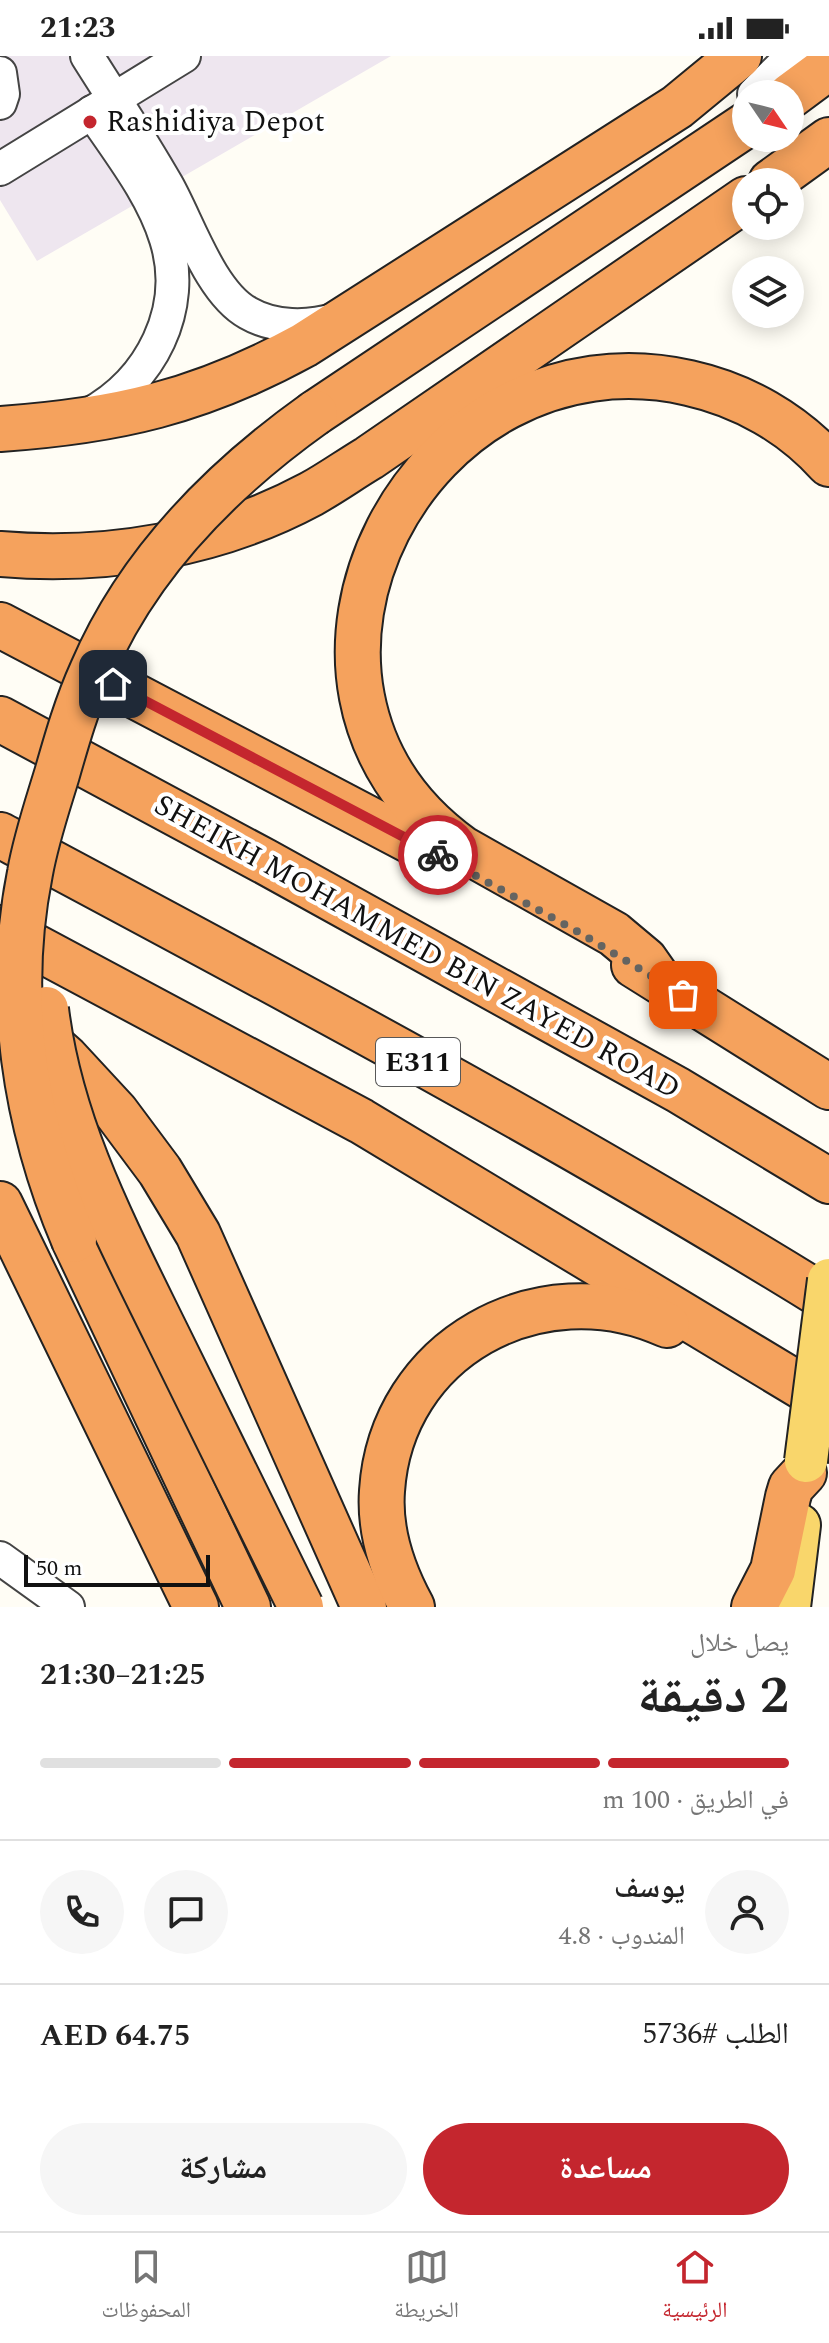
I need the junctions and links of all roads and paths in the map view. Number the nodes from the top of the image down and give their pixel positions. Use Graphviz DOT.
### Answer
graph roads {
  1 [pos="87,56"];
  2 [pos="184,56"];
  3 [pos="739,56"];
  4 [pos="792,56"];
  5 [pos="148,65"];
  6 [pos="829,67"];
  7 [pos="0,73"];
  8 [pos="768,80"];
  9 [pos="804,86"];
  10 [pos="0,103"];
  11 [pos="103,105"];
  12 [pos="732,116"];
  13 [pos="732,134"];
  14 [pos="829,140"];
  15 [pos="790,168"];
  16 [pos="0,169"];
  17 [pos="678,171"];
  18 [pos="165,206"];
  19 [pos="732,209"];
  20 [pos="361,308"];
  21 [pos="63,425"];
  22 [pos="0,429"];
  23 [pos="829,464"];
  24 [pos="0,554"];
  25 [pos="0,625"];
  26 [pos="0,719"];
  27 [pos="56,776"];
  28 [pos="0,835"];
  29 [pos="0,928"];
  30 [pos="659,980"];
  31 [pos="0,999"];
  32 [pos="829,1087"];
  33 [pos="829,1181"];
  34 [pos="0,1204"];
  35 [pos="829,1280"];
  36 [pos="829,1300"];
  37 [pos="764,1366"];
  38 [pos="829,1403"];
  39 [pos="805,1467"];
  40 [pos="0,1558"];
  41 [pos="363,1604"];
  42 [pos="68,1607"];
  43 [pos="196,1607"];
  44 [pos="248,1607"];
  45 [pos="301,1607"];
  46 [pos="412,1607"];
  47 [pos="754,1607"];
  48 [pos="789,1607"];
  1 -- 11 [label="street"];
  2 -- 5 [label="street"];
  3 -- 20 [label="highway"];
  4 -- 8 [label="street"];
  5 -- 11 [label="street"];
  6 -- 9 [label="highway"];
  7 -- 10 [label="street"];
  11 -- 16 [label="street"];
  11 -- 18 [label="street"];
  12 -- 17 [label="street"];
  13 -- 17 [label="highway"];
  14 -- 15 [label="highway"];
  17 -- 27 [label="highway, bridge"];
  18 -- 20 [label="street"];
  18 -- 21 [label="street"];
  19 -- 24 [label="highway"];
  20 -- 21 [label="highway"];
  21 -- 22 [label="highway"];
  23 -- 30 [label="highway"];
  25 -- 30 [label="highway"];
  26 -- 33 [label="highway, SHEIKH MOHAMMED BIN ZAYED ROAD"];
  27 -- 44 [label="highway, bridge"];
  27 -- 45 [label="highway, bridge"];
  28 -- 36 [label="highway, E311"];
  29 -- 37 [label="highway"];
  30 -- 32 [label="highway"];
  31 -- 41 [label="highway"];
  34 -- 43 [label="highway"];
  35 -- 39 [label="main road, bridge"];
  37 -- 38 [label="highway"];
  37 -- 46 [label="highway"];
  39 -- 47 [label="highway"];
  39 -- 48 [label="main road"];
  40 -- 42 [label="street"];
}
